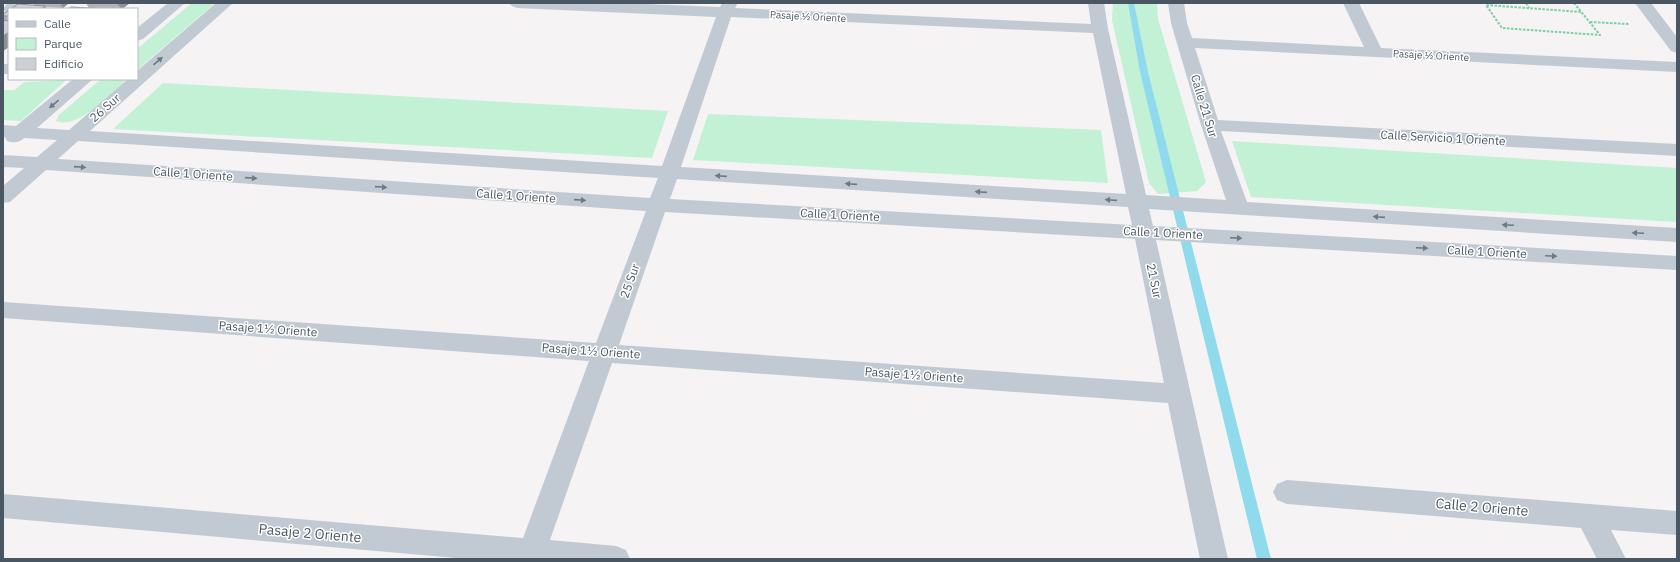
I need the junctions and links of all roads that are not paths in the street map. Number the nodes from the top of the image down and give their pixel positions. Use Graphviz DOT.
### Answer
graph roads {
  1 [pos="177,3"];
  2 [pos="225,3"];
  3 [pos="517,3"];
  4 [pos="1096,3"];
  5 [pos="1176,3"];
  6 [pos="1351,3"];
  7 [pos="1644,3"];
  8 [pos="728,8"];
  9 [pos="1100,29"];
  10 [pos="138,35"];
  11 [pos="1185,43"];
  12 [pos="1677,47"];
  13 [pos="1375,53"];
  14 [pos="1677,67"];
  15 [pos="138,79"];
  16 [pos="83,80"];
  17 [pos="137,80"];
  18 [pos="1210,126"];
  19 [pos="12,131"];
  20 [pos="73,136"];
  21 [pos="3,146"];
  22 [pos="1677,150"];
  23 [pos="3,161"];
  24 [pos="41,164"];
  25 [pos="669,172"];
  26 [pos="3,197"];
  27 [pos="1137,201"];
  28 [pos="658,205"];
  29 [pos="1238,208"];
  30 [pos="1144,232"];
  31 [pos="1677,235"];
  32 [pos="1677,263"];
  33 [pos="3,310"];
  34 [pos="604,352"];
  35 [pos="1179,394"];
  36 [pos="1287,492"];
  37 [pos="3,506"];
  38 [pos="1589,516"];
  39 [pos="1677,523"];
  40 [pos="530,556"];
  41 [pos="616,559"];
  42 [pos="1214,559"];
  43 [pos="1612,559"];
  1 -- 10 [label="street"];
  15 -- 2 [label="street, 26 Sur, one-way"];
  3 -- 8 [label="street, Pasaje ½ Oriente"];
  4 -- 9 [label="street, 21 Sur"];
  5 -- 11 [label="street, Calle 21 Sur"];
  6 -- 13 [label="street"];
  7 -- 12 [label="street"];
  8 -- 9 [label="street, Pasaje ½ Oriente"];
  8 -- 25 [label="street, 25 Sur"];
  9 -- 27 [label="street, 21 Sur"];
  11 -- 13 [label="street, Pasaje ½ Oriente"];
  11 -- 18 [label="street, Calle 21 Sur"];
  13 -- 14 [label="street, Pasaje ½ Oriente"];
  16 -- 19 [label="street, one-way"];
  20 -- 17 [label="street, 26 Sur, one-way"];
  18 -- 22 [label="street, Calle Servicio 1 Oriente"];
  18 -- 29 [label="street, Calle 21 Sur"];
  19 -- 20 [label="street"];
  19 -- 21 [label="street"];
  20 -- 24 [label="street, 26 Sur"];
  20 -- 25 [label="street"];
  23 -- 24 [label="street, Calle 1 Oriente"];
  24 -- 26 [label="street, 26 Sur"];
  24 -- 28 [label="street, Calle 1 Oriente, one-way"];
  27 -- 25 [label="street, one-way"];
  25 -- 28 [label="street, 25 Sur"];
  27 -- 29 [label="street"];
  27 -- 30 [label="street, 21 Sur"];
  28 -- 30 [label="street, Calle 1 Oriente"];
  28 -- 34 [label="street, 25 Sur"];
  31 -- 29 [label="street, one-way"];
  30 -- 32 [label="street, Calle 1 Oriente, one-way"];
  30 -- 35 [label="street, 21 Sur"];
  33 -- 34 [label="street, Pasaje 1½ Oriente"];
  34 -- 35 [label="street, Pasaje 1½ Oriente"];
  34 -- 40 [label="street, 25 Sur"];
  35 -- 42 [label="street, 21 Sur"];
  36 -- 38 [label="street, Calle 2 Oriente"];
  37 -- 40 [label="street, Pasaje 2 Oriente"];
  38 -- 39 [label="street, Calle 2 Oriente"];
  38 -- 43 [label="street"];
  40 -- 41 [label="street, Pasaje 2 Oriente"];
}
